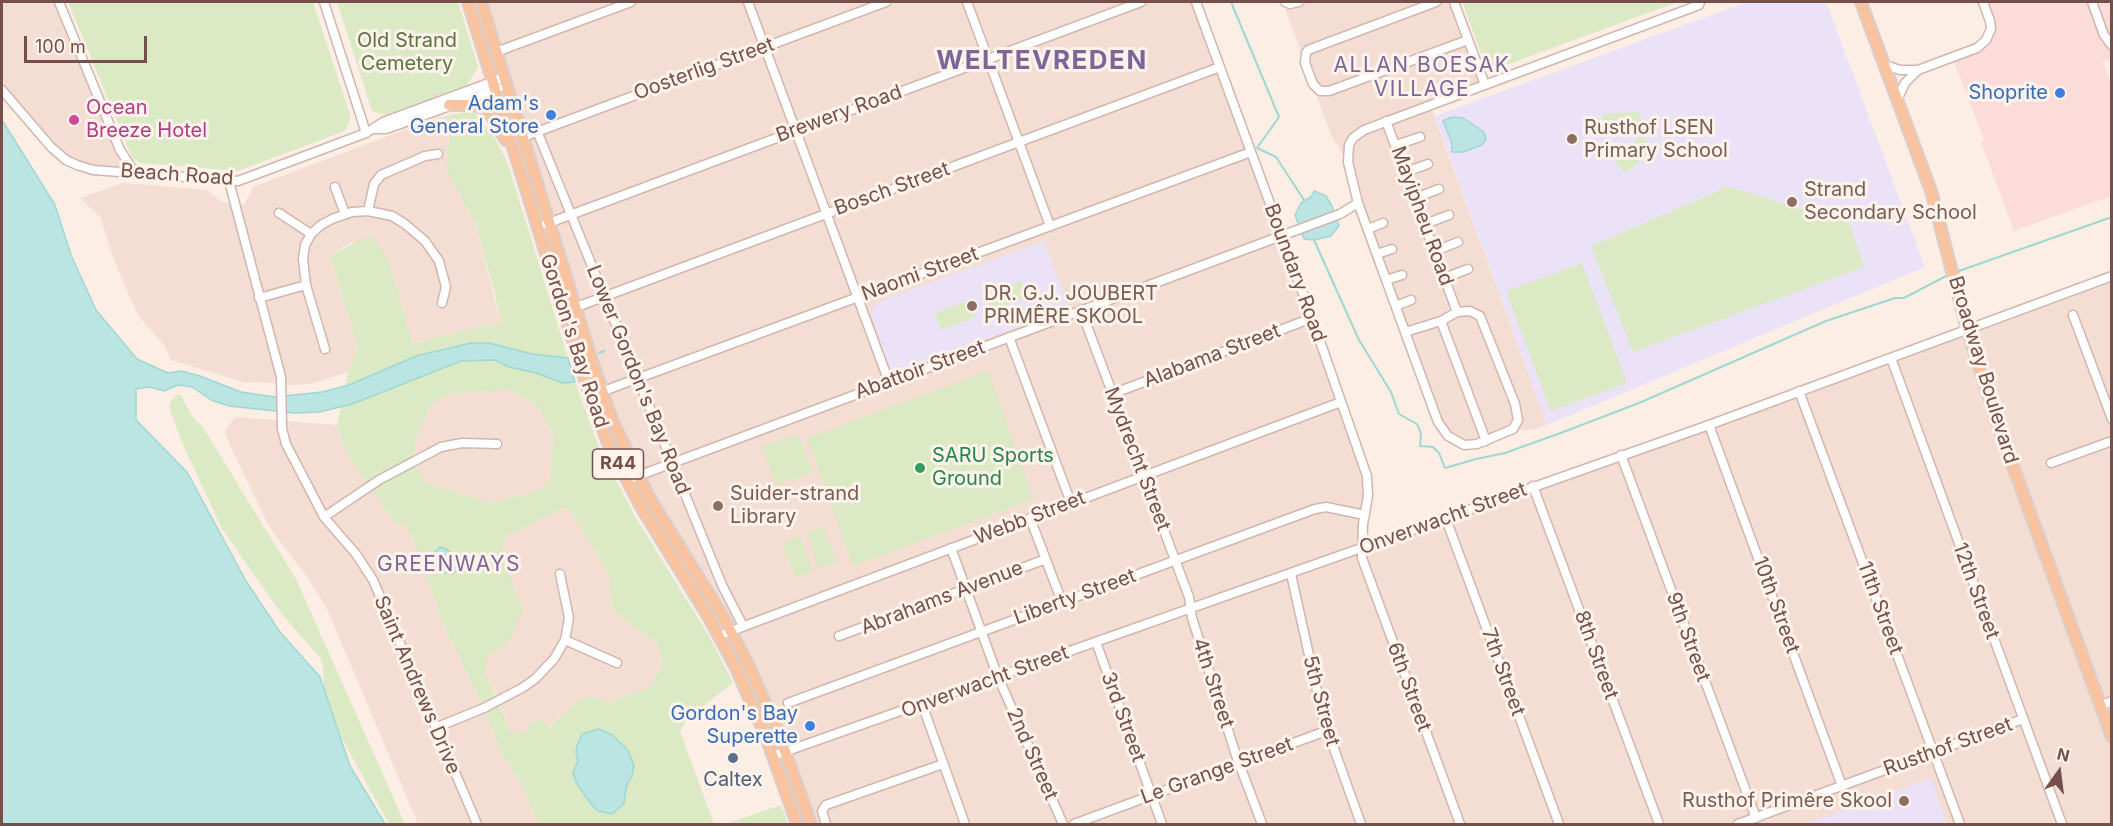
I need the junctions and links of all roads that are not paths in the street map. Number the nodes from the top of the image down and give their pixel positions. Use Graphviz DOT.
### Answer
graph roads {
  1 [pos="59,2"];
  2 [pos="324,2"];
  3 [pos="468,2"];
  4 [pos="481,2"];
  5 [pos="631,2"];
  6 [pos="748,2"];
  7 [pos="886,2"];
  8 [pos="967,2"];
  9 [pos="1141,2"];
  10 [pos="1196,2"];
  11 [pos="1285,2"];
  12 [pos="1299,2"];
  13 [pos="1436,2"];
  14 [pos="1454,2"];
  15 [pos="1700,2"];
  16 [pos="1861,2"];
  17 [pos="1983,2"];
  18 [pos="2092,2"];
  19 [pos="1468,40"];
  20 [pos="765,46"];
  21 [pos="2112,46"];
  22 [pos="496,52"];
  23 [pos="988,58"];
  24 [pos="1885,64"];
  25 [pos="1220,67"];
  26 [pos="1918,70"];
  27 [pos="506,81"];
  28 [pos="494,85"];
  29 [pos="1485,86"];
  30 [pos="2,90"];
  31 [pos="1898,98"];
  32 [pos="449,105"];
  33 [pos="1386,121"];
  34 [pos="796,130"];
  35 [pos="371,131"];
  36 [pos="537,131"];
  37 [pos="523,137"];
  38 [pos="1420,137"];
  39 [pos="1020,142"];
  40 [pos="1396,145"];
  41 [pos="514,150"];
  42 [pos="1251,152"];
  43 [pos="438,154"];
  44 [pos="1428,164"];
  45 [pos="1406,171"];
  46 [pos="135,173"];
  47 [pos="229,181"];
  48 [pos="335,188"];
  49 [pos="1439,189"];
  50 [pos="1415,198"];
  51 [pos="1358,203"];
  52 [pos="368,210"];
  53 [pos="279,213"];
  54 [pos="345,214"];
  55 [pos="570,214"];
  56 [pos="826,214"];
  57 [pos="1449,215"];
  58 [pos="549,223"];
  59 [pos="1383,223"];
  60 [pos="1425,224"];
  61 [pos="1050,226"];
  62 [pos="537,227"];
  63 [pos="1368,229"];
  64 [pos="311,234"];
  65 [pos="1282,236"];
  66 [pos="1458,242"];
  67 [pos="1392,249"];
  68 [pos="1435,251"];
  69 [pos="1377,254"];
  70 [pos="1468,269"];
  71 [pos="1402,275"];
  72 [pos="2112,276"];
  73 [pos="1444,278"];
  74 [pos="1386,280"];
  75 [pos="306,285"];
  76 [pos="604,297"];
  77 [pos="259,298"];
  78 [pos="857,298"];
  79 [pos="1411,300"];
  80 [pos="442,303"];
  81 [pos="1396,306"];
  82 [pos="575,307"];
  83 [pos="1081,310"];
  84 [pos="563,312"];
  85 [pos="1457,312"];
  86 [pos="2073,315"];
  87 [pos="1312,318"];
  88 [pos="1441,321"];
  89 [pos="1967,329"];
  90 [pos="1405,332"];
  91 [pos="1009,337"];
  92 [pos="325,349"];
  93 [pos="1891,358"];
  94 [pos="638,379"];
  95 [pos="889,382"];
  96 [pos="1799,391"];
  97 [pos="602,392"];
  98 [pos="1112,394"];
  99 [pos="590,396"];
  100 [pos="1341,402"];
  101 [pos="2112,418"];
  102 [pos="1709,425"];
  103 [pos="1486,441"];
  104 [pos="2112,441"];
  105 [pos="497,444"];
  106 [pos="1621,455"];
  107 [pos="671,463"];
  108 [pos="2051,463"];
  109 [pos="638,476"];
  110 [pos="1143,476"];
  111 [pos="626,482"];
  112 [pos="1533,486"];
  113 [pos="1071,503"];
  114 [pos="1365,515"];
  115 [pos="324,517"];
  116 [pos="1030,518"];
  117 [pos="1446,519"];
  118 [pos="951,548"];
  119 [pos="1363,548"];
  120 [pos="1046,559"];
  121 [pos="1175,560"];
  122 [pos="560,574"];
  123 [pos="1291,574"];
  124 [pos="966,589"];
  125 [pos="1062,602"];
  126 [pos="1191,609"];
  127 [pos="743,626"];
  128 [pos="731,631"];
  129 [pos="982,632"];
  130 [pos="839,636"];
  131 [pos="720,637"];
  132 [pos="565,640"];
  133 [pos="1096,642"];
  134 [pos="617,663"];
  135 [pos="998,677"];
  136 [pos="2112,701"];
  137 [pos="788,703"];
  138 [pos="922,704"];
  139 [pos="2100,706"];
  140 [pos="2024,719"];
  141 [pos="435,728"];
  142 [pos="1326,731"];
  143 [pos="2112,737"];
  144 [pos="785,752"];
  145 [pos="1934,752"];
  146 [pos="773,756"];
  147 [pos="1239,763"];
  148 [pos="943,764"];
  149 [pos="1842,786"];
  150 [pos="1151,796"];
  151 [pos="1756,818"];
  152 [pos="477,825"];
  153 [pos="797,825"];
  154 [pos="811,825"];
  155 [pos="826,825"];
  156 [pos="964,825"];
  157 [pos="1063,825"];
  158 [pos="1074,825"];
  159 [pos="1162,825"];
  160 [pos="1262,825"];
  161 [pos="1360,825"];
  162 [pos="1460,825"];
  163 [pos="1559,825"];
  164 [pos="1659,825"];
  165 [pos="1738,825"];
  166 [pos="1960,825"];
  167 [pos="2062,825"];
  1 -- 46 [label="street"];
  2 -- 35 [label="street"];
  3 -- 28 [label="main road, Gordon's Bay Road / R44"];
  4 -- 22 [label="main road, Gordon's Bay Road / R44"];
  5 -- 22 [label="street"];
  6 -- 20 [label="street"];
  7 -- 20 [label="street, Oosterlig Street"];
  8 -- 23 [label="street"];
  9 -- 23 [label="street, Brewery Road"];
  10 -- 25 [label="street, Boundary Road"];
  11 -- 12 [label="street"];
  13 -- 19 [label="street"];
  14 -- 19 [label="street"];
  15 -- 29 [label="street"];
  16 -- 24 [label="main road, Broadway Boulevard"];
  17 -- 26 [label="street"];
  18 -- 21 [label="street"];
  19 -- 29 [label="street"];
  20 -- 34 [label="street"];
  20 -- 36 [label="street, Oosterlig Street"];
  22 -- 27 [label="main road, Gordon's Bay Road / R44"];
  23 -- 34 [label="street, Brewery Road"];
  23 -- 39 [label="street"];
  24 -- 26 [label="street"];
  24 -- 31 [label="main road, Broadway Boulevard"];
  25 -- 39 [label="street, Bosch Street"];
  25 -- 42 [label="street, Boundary Road"];
  26 -- 31 [label="street"];
  27 -- 28 [label="street, Beach Road"];
  27 -- 37 [label="main road, Gordon's Bay Road / R44"];
  28 -- 32 [label="street, Beach Road"];
  28 -- 35 [label="street, Beach Road"];
  28 -- 41 [label="main road, Gordon's Bay Road / R44"];
  29 -- 33 [label="street"];
  30 -- 46 [label="street, Beach Road"];
  31 -- 89 [label="main road, Broadway Boulevard"];
  32 -- 35 [label="street, Beach Road"];
  32 -- 41 [label="main road"];
  33 -- 40 [label="street, Mayipheu Road"];
  33 -- 51 [label="street"];
  34 -- 55 [label="street, Brewery Road"];
  34 -- 56 [label="street"];
  35 -- 47 [label="street, Beach Road"];
  36 -- 37 [label="street, Oosterlig Street"];
  36 -- 55 [label="street, Lower Gordon's Bay Road"];
  37 -- 58 [label="main road, Gordon's Bay Road / R44"];
  38 -- 40 [label="street"];
  39 -- 56 [label="street, Bosch Street"];
  39 -- 61 [label="street"];
  40 -- 45 [label="street, Mayipheu Road"];
  41 -- 62 [label="main road, Gordon's Bay Road / R44"];
  42 -- 61 [label="street, Naomi Street"];
  42 -- 65 [label="street, Boundary Road"];
  43 -- 52 [label="street"];
  44 -- 45 [label="street"];
  45 -- 50 [label="street, Mayipheu Road"];
  46 -- 47 [label="street, Beach Road"];
  47 -- 77 [label="street, Saint Andrews Drive"];
  48 -- 54 [label="street"];
  49 -- 50 [label="street"];
  50 -- 60 [label="street, Mayipheu Road"];
  51 -- 63 [label="street"];
  51 -- 65 [label="street, Abattoir Street"];
  52 -- 54 [label="street"];
  52 -- 80 [label="street"];
  53 -- 64 [label="street"];
  54 -- 64 [label="street"];
  55 -- 58 [label="street, Brewery Road"];
  55 -- 76 [label="street, Lower Gordon's Bay Road"];
  56 -- 76 [label="street, Bosch Street"];
  56 -- 78 [label="street"];
  57 -- 60 [label="street"];
  58 -- 62 [label="street, Brewery Road"];
  58 -- 82 [label="main road, Gordon's Bay Road / R44"];
  59 -- 63 [label="street"];
  60 -- 68 [label="street, Mayipheu Road"];
  61 -- 78 [label="street, Naomi Street"];
  62 -- 84 [label="main road, Gordon's Bay Road / R44"];
  63 -- 69 [label="street"];
  64 -- 75 [label="street"];
  65 -- 83 [label="street, Abattoir Street"];
  65 -- 87 [label="street, Boundary Road"];
  66 -- 68 [label="street"];
  67 -- 69 [label="street"];
  68 -- 73 [label="street, Mayipheu Road"];
  69 -- 74 [label="street"];
  70 -- 73 [label="street"];
  71 -- 74 [label="street"];
  72 -- 89 [label="street, Onverwacht Street"];
  73 -- 85 [label="street, Mayipheu Road"];
  74 -- 81 [label="street"];
  75 -- 77 [label="street"];
  75 -- 92 [label="street"];
  76 -- 82 [label="street, Bosch Street"];
  76 -- 94 [label="street, Lower Gordon's Bay Road"];
  77 -- 115 [label="street, Saint Andrews Drive"];
  78 -- 94 [label="street, Naomi Street"];
  78 -- 95 [label="street"];
  79 -- 81 [label="street"];
  81 -- 90 [label="street"];
  82 -- 84 [label="street, Bosch Street"];
  82 -- 97 [label="main road, Gordon's Bay Road / R44"];
  83 -- 91 [label="street, Abattoir Street"];
  83 -- 98 [label="street, Mydrecht Street"];
  84 -- 99 [label="main road, Gordon's Bay Road / R44"];
  85 -- 88 [label="street"];
  85 -- 103 [label="street"];
  86 -- 101 [label="street"];
  87 -- 98 [label="street, Alabama Street"];
  87 -- 100 [label="street, Boundary Road"];
  88 -- 90 [label="street"];
  88 -- 103 [label="street"];
  89 -- 93 [label="street, Onverwacht Street"];
  89 -- 139 [label="main road, Broadway Boulevard"];
  90 -- 103 [label="street"];
  91 -- 95 [label="street, Abattoir Street"];
  91 -- 113 [label="street"];
  93 -- 96 [label="street, Onverwacht Street"];
  93 -- 140 [label="street, 12th Street"];
  94 -- 97 [label="street, Naomi Street"];
  94 -- 107 [label="street, Lower Gordon's Bay Road"];
  95 -- 107 [label="street, Abattoir Street"];
  96 -- 102 [label="street, Onverwacht Street"];
  96 -- 145 [label="street, 11th Street"];
  97 -- 99 [label="street, Naomi Street"];
  97 -- 109 [label="main road, Gordon's Bay Road / R44"];
  98 -- 110 [label="street, Mydrecht Street"];
  99 -- 111 [label="main road, Gordon's Bay Road / R44"];
  100 -- 110 [label="street, Webb Street"];
  100 -- 114 [label="street, Boundary Road"];
  102 -- 106 [label="street, Onverwacht Street"];
  102 -- 149 [label="street, 10th Street"];
  104 -- 108 [label="street"];
  105 -- 115 [label="street"];
  106 -- 112 [label="street, Onverwacht Street"];
  106 -- 151 [label="street, 9th Street"];
  107 -- 109 [label="street, Abattoir Street"];
  107 -- 127 [label="street, Lower Gordon's Bay Road"];
  109 -- 111 [label="street, Abattoir Street"];
  109 -- 128 [label="main road, Gordon's Bay Road / R44"];
  110 -- 113 [label="street, Webb Street"];
  110 -- 121 [label="street, Mydrecht Street"];
  111 -- 131 [label="main road, Gordon's Bay Road / R44"];
  112 -- 117 [label="street, Onverwacht Street"];
  112 -- 164 [label="street, 8th Street"];
  113 -- 116 [label="street, Webb Street"];
  114 -- 119 [label="street, Boundary Road"];
  114 -- 121 [label="street, Liberty Street"];
  115 -- 141 [label="street, Saint Andrews Drive"];
  116 -- 118 [label="street, Webb Street"];
  116 -- 120 [label="street"];
  117 -- 119 [label="street, Onverwacht Street"];
  117 -- 163 [label="street, 7th Street"];
  118 -- 124 [label="street, 2nd Street"];
  118 -- 127 [label="street, Webb Street"];
  119 -- 123 [label="street, Onverwacht Street"];
  119 -- 162 [label="street, 6th Street"];
  120 -- 124 [label="street, Abrahams Avenue"];
  120 -- 125 [label="street"];
  121 -- 125 [label="street, Liberty Street"];
  121 -- 126 [label="street, Mydrecht Street"];
  122 -- 132 [label="street"];
  123 -- 126 [label="street, Onverwacht Street"];
  123 -- 142 [label="street, 5th Street"];
  124 -- 129 [label="street, 2nd Street"];
  124 -- 130 [label="street, Abrahams Avenue"];
  125 -- 129 [label="street, Liberty Street"];
  126 -- 133 [label="street, Onverwacht Street"];
  126 -- 147 [label="street, 4th Street"];
  127 -- 128 [label="street, Webb Street"];
  128 -- 131 [label="street, Webb Street"];
  128 -- 144 [label="main road, Gordon's Bay Road / R44"];
  129 -- 135 [label="street, 2nd Street"];
  129 -- 137 [label="street, Liberty Street"];
  131 -- 146 [label="main road, Gordon's Bay Road / R44"];
  132 -- 134 [label="street"];
  132 -- 141 [label="street"];
  133 -- 135 [label="street, Onverwacht Street"];
  133 -- 150 [label="street, 3rd Street"];
  135 -- 138 [label="street, Onverwacht Street"];
  135 -- 157 [label="street, 2nd Street"];
  136 -- 139 [label="street"];
  138 -- 144 [label="street, Onverwacht Street"];
  138 -- 148 [label="street"];
  139 -- 143 [label="main road, Broadway Boulevard"];
  140 -- 145 [label="street, Rusthof Street"];
  140 -- 167 [label="street, 12th Street"];
  141 -- 152 [label="street, Saint Andrews Drive"];
  142 -- 147 [label="street, Le Grange Street"];
  142 -- 161 [label="street, 5th Street"];
  144 -- 146 [label="street, Onverwacht Street"];
  144 -- 154 [label="main road, R44"];
  145 -- 149 [label="street, Rusthof Street"];
  145 -- 166 [label="street, 11th Street"];
  146 -- 153 [label="main road, Gordon's Bay Road / R44"];
  147 -- 150 [label="street, Le Grange Street"];
  147 -- 160 [label="street, 4th Street"];
  148 -- 155 [label="street"];
  148 -- 156 [label="street"];
  149 -- 151 [label="street, Rusthof Street"];
  150 -- 158 [label="street, Le Grange Street"];
  150 -- 159 [label="street, 3rd Street"];
  151 -- 165 [label="street, Rusthof Street"];
}
